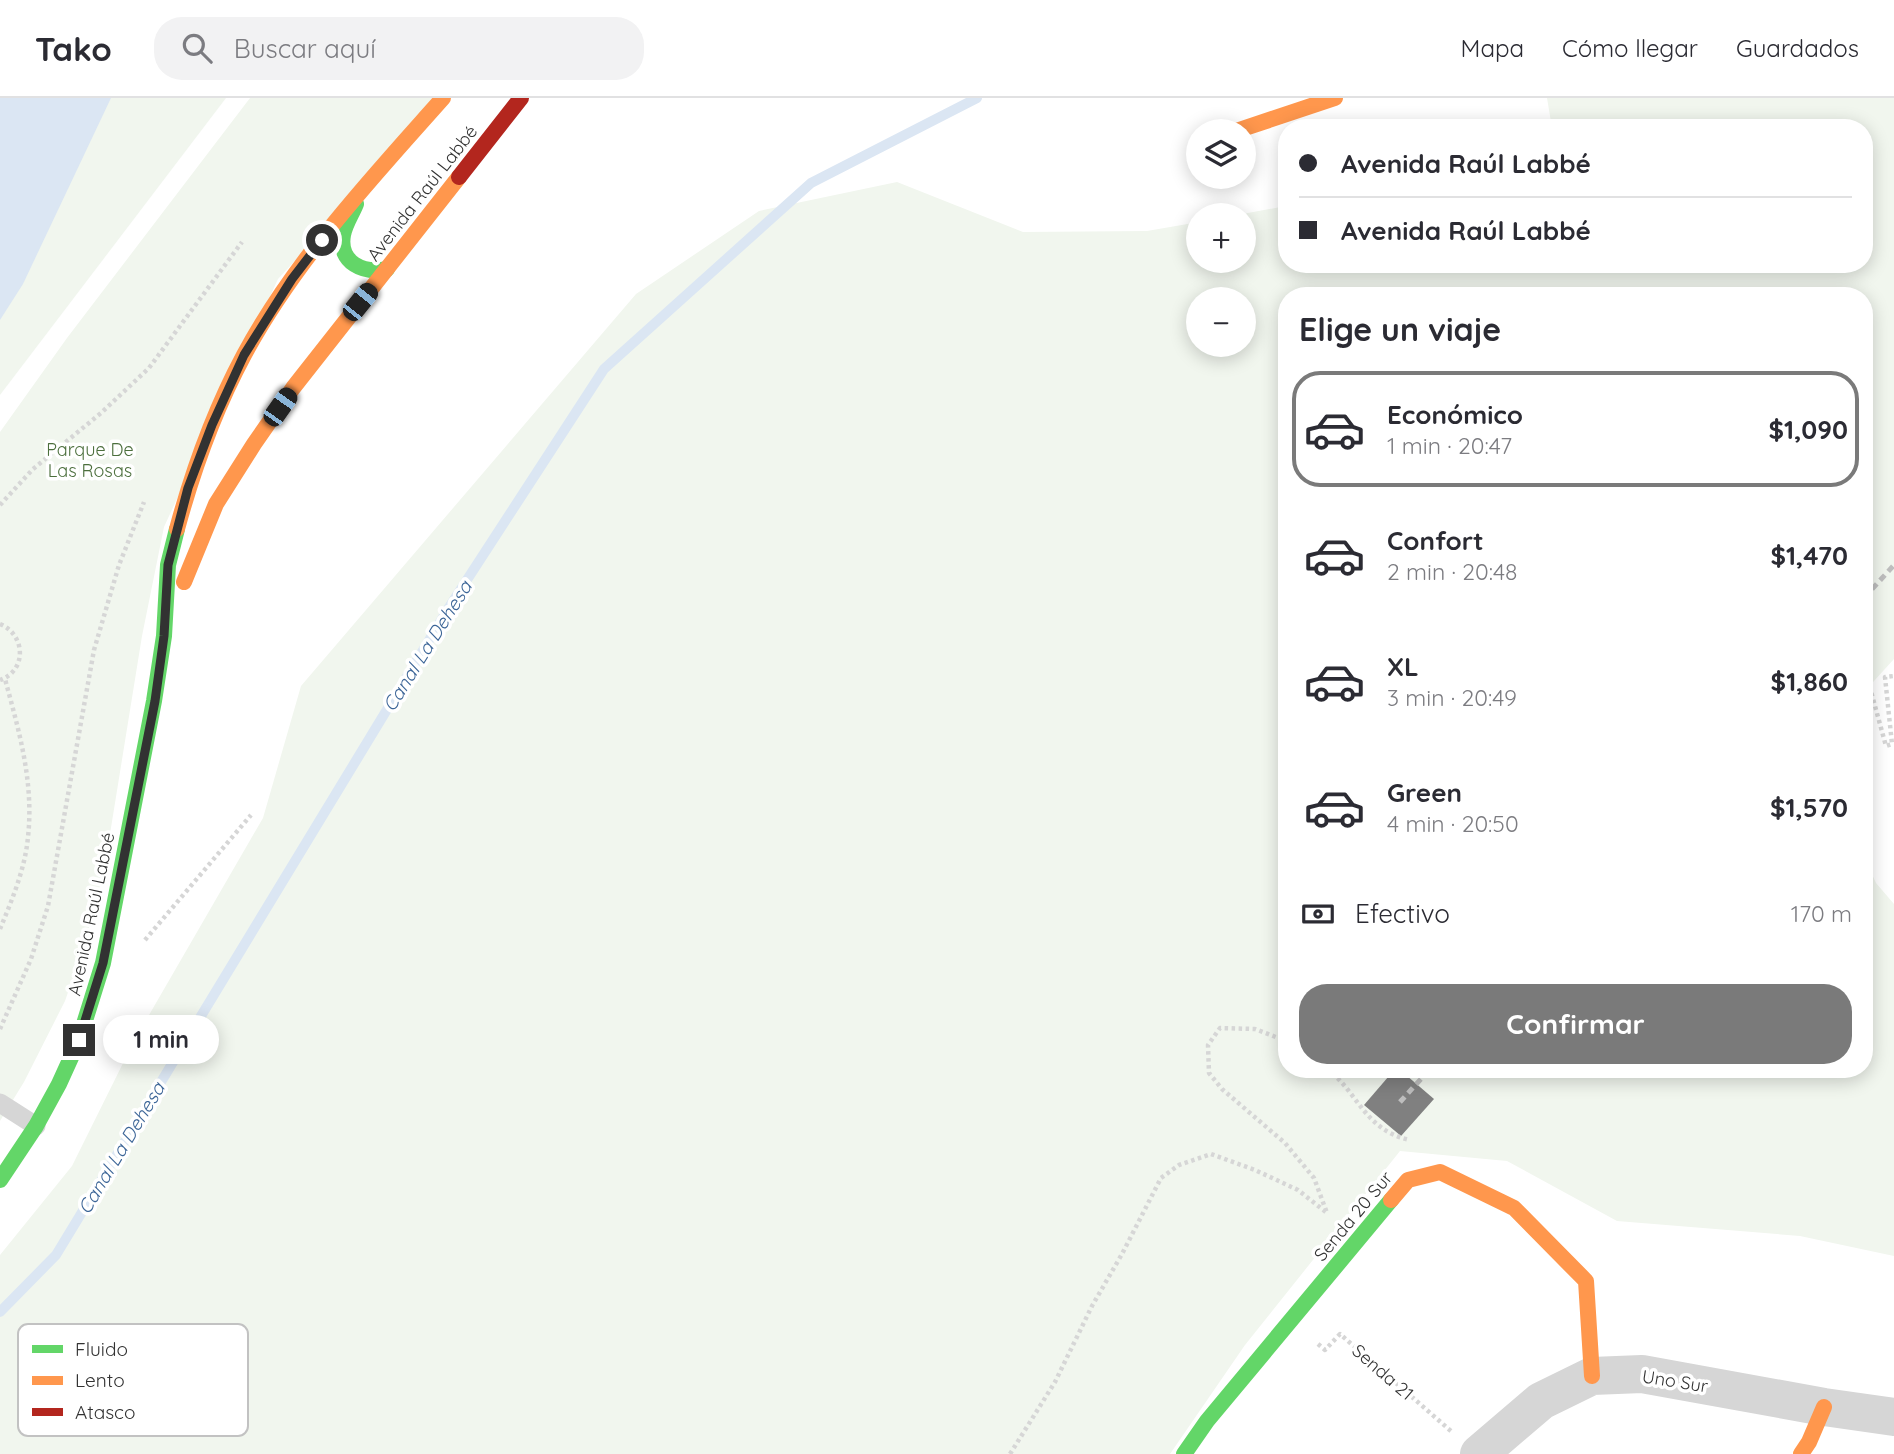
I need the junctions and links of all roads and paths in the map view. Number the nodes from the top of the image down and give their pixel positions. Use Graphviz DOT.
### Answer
graph roads {
  1 [pos="443,98"];
  2 [pos="520,98"];
  3 [pos="1335,98"];
  4 [pos="1256,124"];
  5 [pos="365,186"];
  6 [pos="242,242"];
  7 [pos="387,269"];
  8 [pos="0,505"];
  9 [pos="0,624"];
  10 [pos="164,636"];
  11 [pos="1894,676"];
  12 [pos="2,679"];
  13 [pos="1873,699"];
  14 [pos="1892,744"];
  15 [pos="251,816"];
  16 [pos="0,929"];
  17 [pos="136,951"];
  18 [pos="1278,1038"];
  19 [pos="1339,1078"];
  20 [pos="0,1103"];
  21 [pos="1370,1119"];
  22 [pos="36,1126"];
  23 [pos="0,1181"];
  24 [pos="1291,1320"];
  25 [pos="1591,1376"];
  26 [pos="1824,1407"];
  27 [pos="1894,1416"];
  28 [pos="1469,1445"];
  29 [pos="1010,1454"];
  30 [pos="1184,1454"];
  31 [pos="1801,1454"];
  1 -- 5 [label="street, Avenida Raúl Labbé"];
  2 -- 7 [label="street, Avenida Raúl Labbé"];
  3 -- 4 [label="street"];
  5 -- 7 [label="street"];
  5 -- 10 [label="street, Avenida Raúl Labbé"];
  6 -- 8 [label="path"];
  7 -- 10 [label="street, Avenida Raúl Labbé"];
  9 -- 12 [label="path"];
  10 -- 22 [label="street, Avenida Raúl Labbé"];
  11 -- 14 [label="path"];
  12 -- 16 [label="path"];
  13 -- 14 [label="path"];
  15 -- 17 [label="path"];
  18 -- 29 [label="path"];
  19 -- 21 [label="path"];
  20 -- 22 [label="lane"];
  22 -- 23 [label="street, Avenida Raúl Labbé"];
  24 -- 25 [label="street, Senda 20 Sur"];
  24 -- 28 [label="path, Senda 21"];
  24 -- 30 [label="street, Senda 20 Sur"];
  25 -- 26 [label="street, Uno Sur"];
  25 -- 28 [label="street, Uno Sur"];
  26 -- 27 [label="street, Uno Sur"];
  26 -- 31 [label="street"];
}
